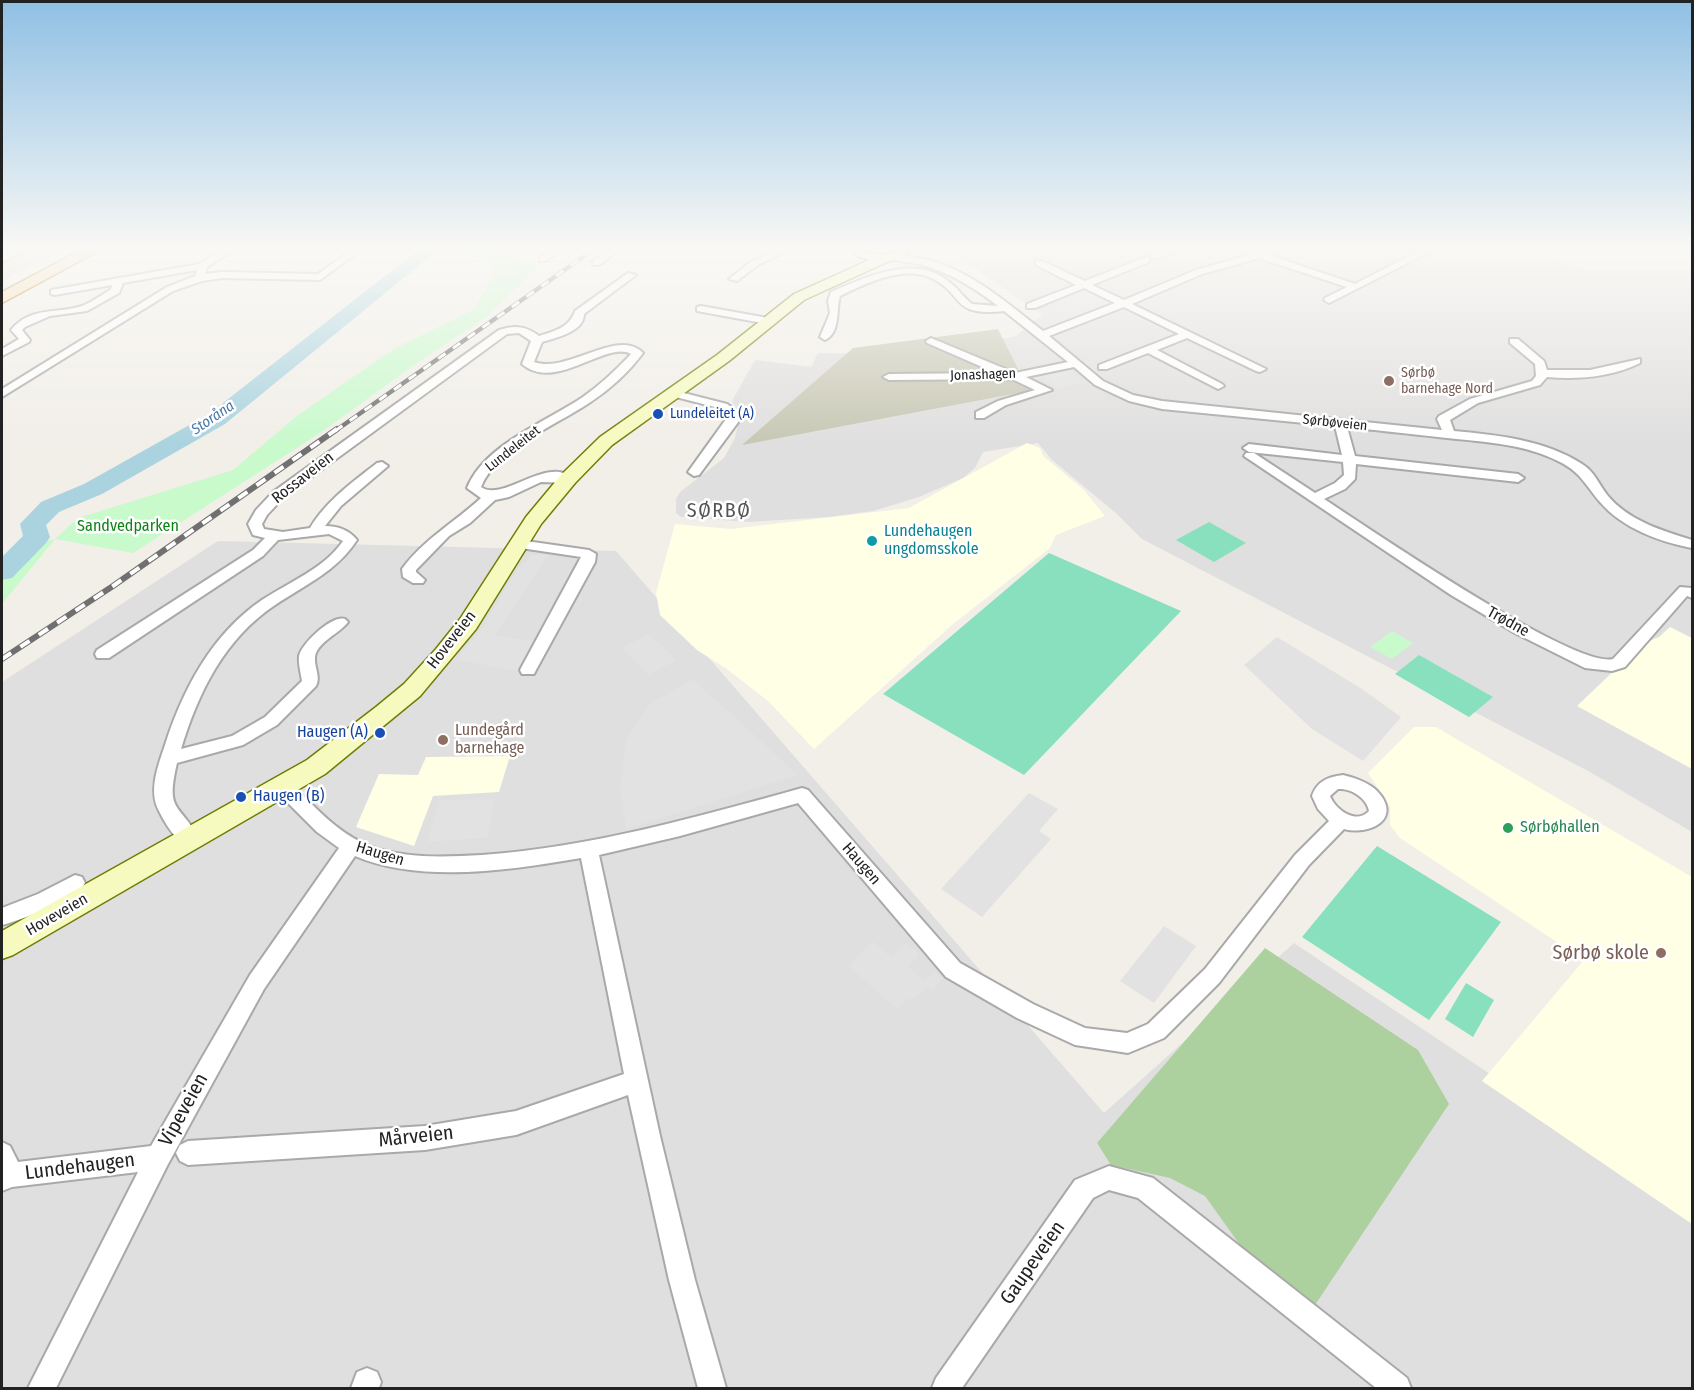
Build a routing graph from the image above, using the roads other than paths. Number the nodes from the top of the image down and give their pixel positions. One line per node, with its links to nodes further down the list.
1 (44, 315): 18 (street)
2 (129, 315): 28 (street)
3 (579, 315): 14 (street)
4 (734, 315): 10 (street)
5 (776, 315): 10 (main road, Hoveveien)
6 (835, 315): 13 (street)
7 (1015, 315): 11 (street, Sørbøveien)
8 (1093, 315): 11 (street)
9 (1149, 315): 12 (street)
10 (768, 321): 27 (main road, Hoveveien)
11 (1037, 332): 20 (street, Sørbøveien)
12 (1188, 334): 17 (street); 22 (street)
13 (825, 337)
14 (537, 340): 37 (street, Lundeleitet); 40 (street, Rossaveien)
15 (931, 341): 24 (street)
16 (1514, 341): 23 (street)
17 (1148, 349): 21 (street); 26 (street)
18 (2, 353)
19 (1636, 361): 23 (street)
20 (1077, 363): 24 (street, Jonashagen); 30 (street, Sørbøveien)
21 (1103, 367)
22 (1260, 369)
23 (1542, 373): 31 (street)
24 (1015, 376): 25 (street, Jonashagen); 29 (street)
25 (889, 377)
26 (1218, 386)
27 (672, 393): 34 (street); 36 (main road, Hoveveien)
28 (2, 394)
29 (980, 415)
30 (1340, 424): 31 (street, Sørbøveien); 32 (street)
31 (1450, 435): 41 (street, Sørbøveien)
32 (1349, 458): 35 (street, Trødne); 38 (street); 38 (street, Trødne)
33 (382, 466): 39 (street)
34 (694, 472)
35 (1518, 478)
36 (568, 479): 37 (street, Lundeleitet); 42 (main road, Hoveveien)
37 (490, 497): 43 (street)
38 (1315, 498): 44 (street, Trødne)
39 (315, 531): 40 (street); 48 (street)
40 (274, 536): 46 (street)
41 (1692, 543)
42 (519, 544): 47 (street); 49 (main road, Hoveveien)
43 (418, 580)
44 (1692, 593)
45 (340, 622): 48 (street)
46 (103, 654)
47 (528, 670)
48 (169, 759): 51 (street)
49 (282, 786): 51 (main road, Hoveveien); 52 (street, Haugen)
50 (1341, 820): 53 (street, Haugen)
51 (190, 839): 56 (main road, Hoveveien)
52 (351, 846): 53 (street, Haugen); 59 (street, Vipeveien)
53 (589, 851): 57 (street)
54 (75, 884): 55 (street)
55 (2, 917)
56 (2, 946)
57 (636, 1081): 58 (street, Mårveien); 62 (street)
58 (188, 1153)
59 (158, 1157): 60 (street, Lundehaugen); 61 (street, Vipeveien)
60 (5, 1170)
61 (42, 1389)
62 (712, 1389)
63 (946, 1389): 64 (street, Gaupeveien)
64 (1397, 1389)

